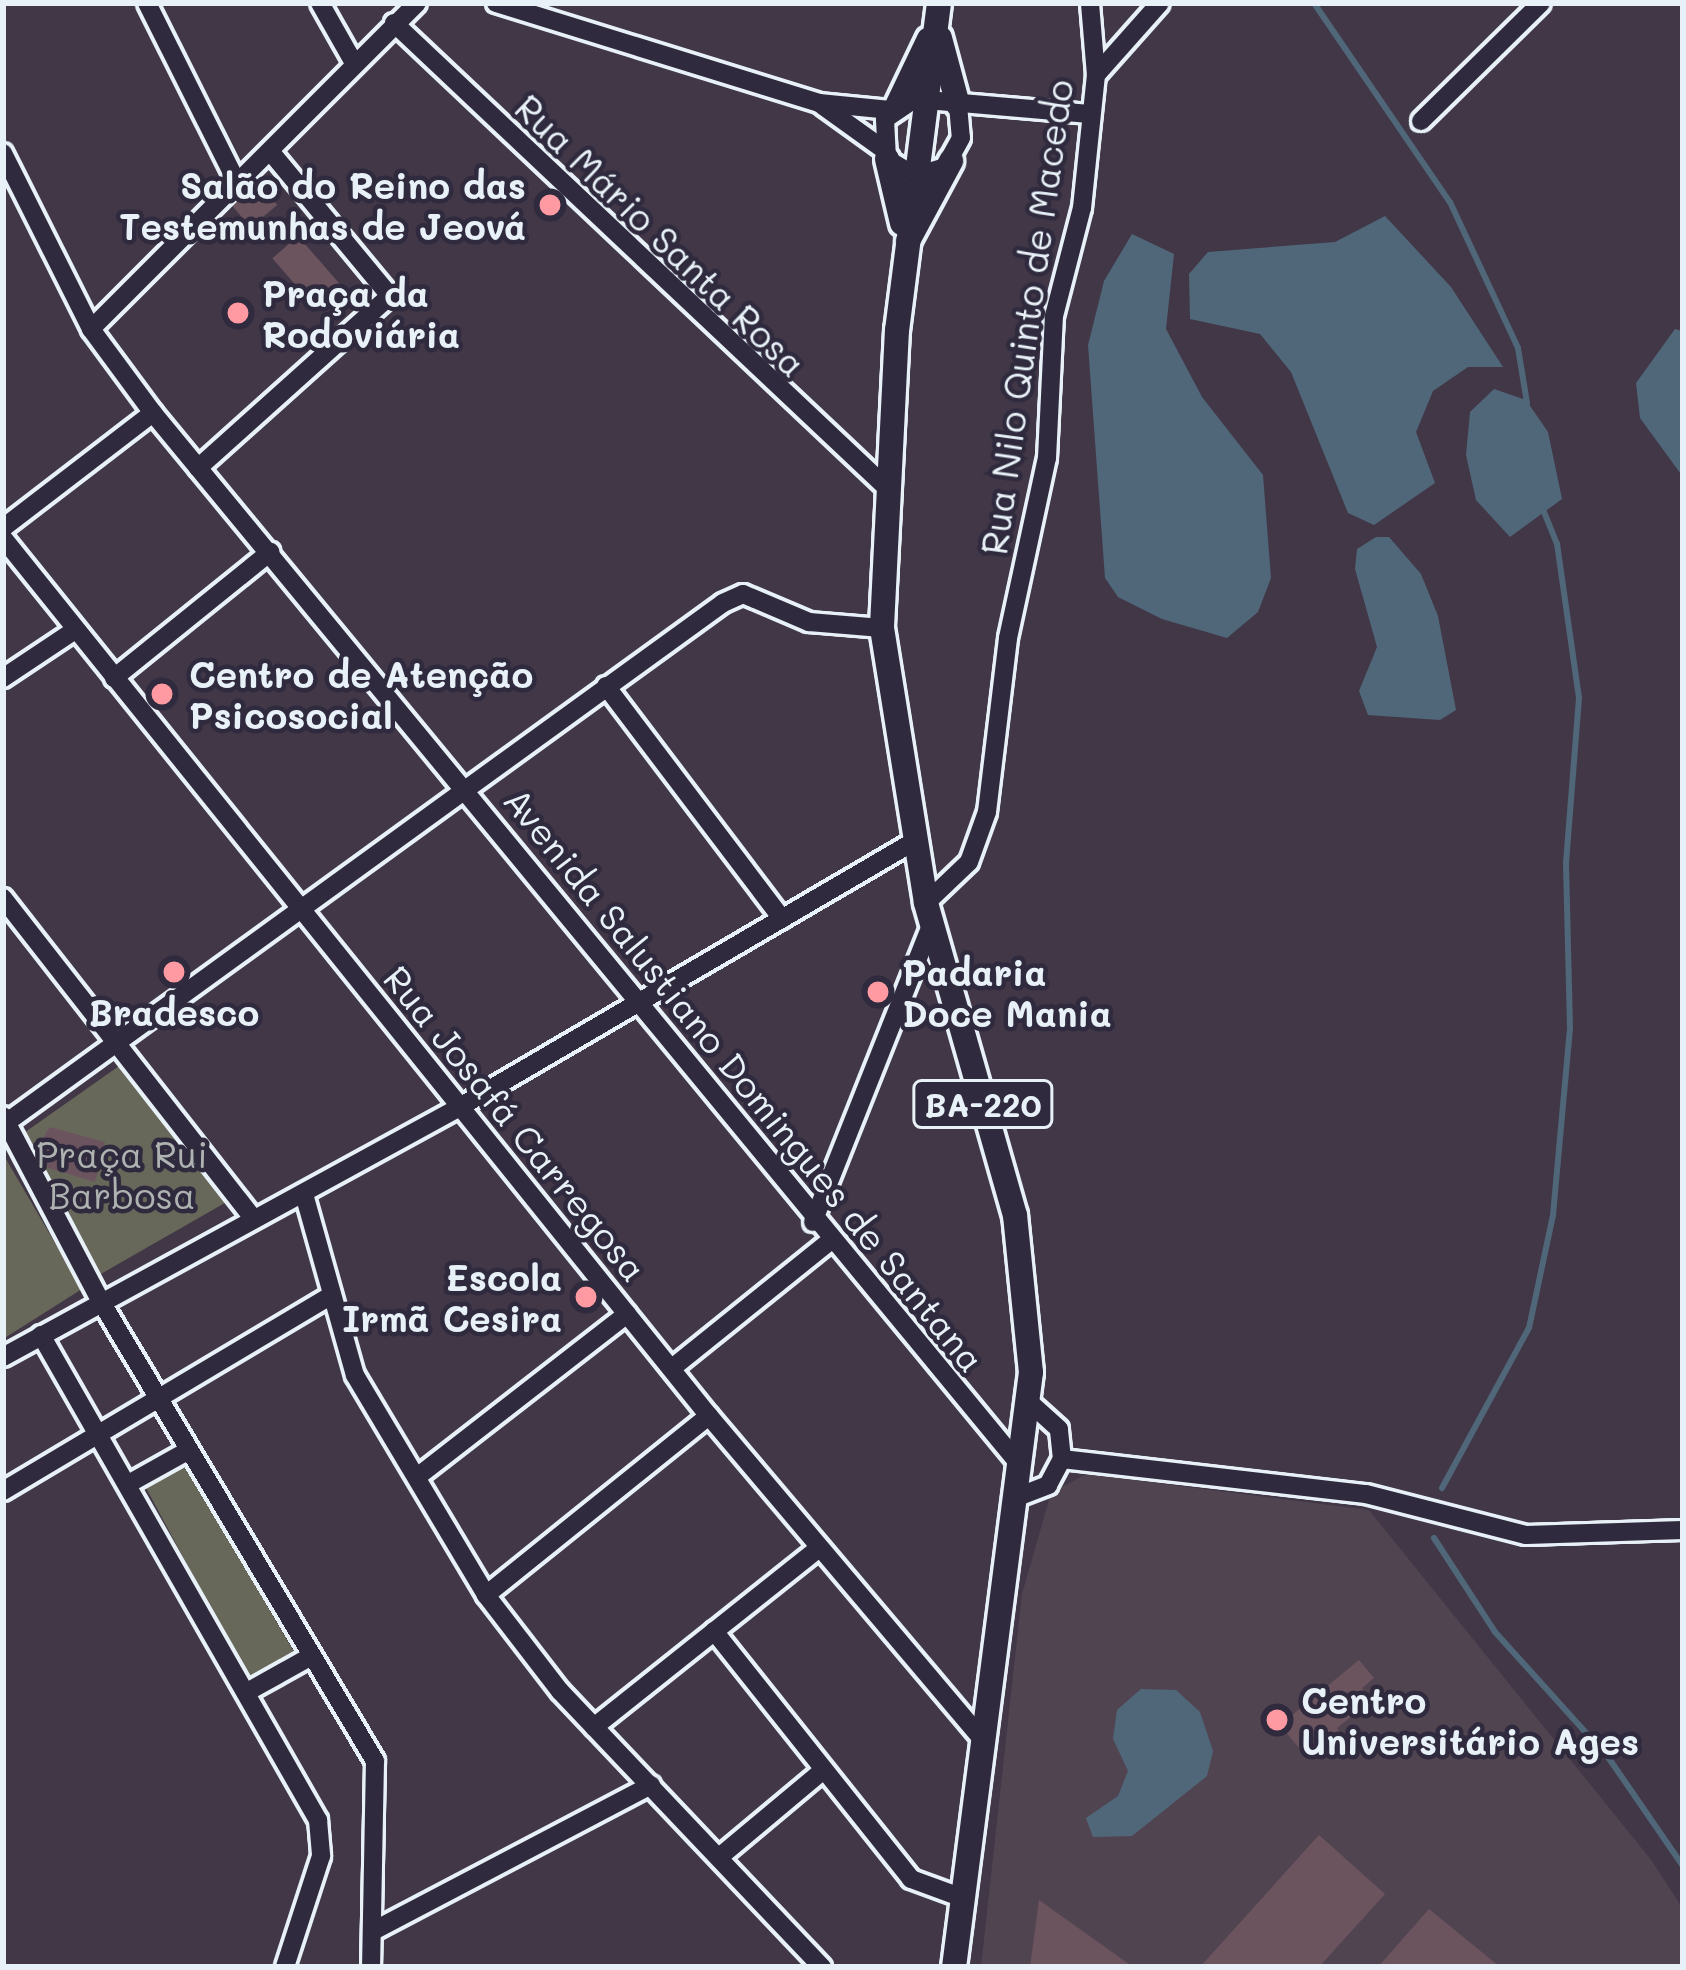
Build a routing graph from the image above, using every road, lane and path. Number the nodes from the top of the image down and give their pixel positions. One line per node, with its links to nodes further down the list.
1 (147, 3): 23 (street)
2 (320, 3): 10 (street)
3 (417, 3): 9 (street)
4 (496, 3): 13 (street)
5 (1090, 3): 11 (street, Rua Nilo Quinto de Macedo)
6 (1160, 3): 11 (street)
7 (1541, 3): 17 (street)
8 (938, 15): 12 (main road, BA-220); 14 (main road); 15 (main road)
9 (394, 23): 10 (street); 29 (street, Rua Mário Santa Rosa)
10 (354, 63): 18 (street)
11 (1096, 75): 16 (street, Rua Nilo Quinto de Macedo)
12 (925, 99): 14 (street); 15 (street); 22 (main road, BA-220)
13 (819, 103): 15 (street); 20 (street)
14 (958, 105): 16 (street); 21 (street)
15 (894, 108): 20 (street)
16 (1089, 114): 42 (street, Rua Nilo Quinto de Macedo)
17 (1421, 121)
18 (271, 152): 23 (street); 28 (street)
19 (3, 153): 24 (street, Avenida Salustiano Domingues de Santana)
20 (885, 154): 22 (street); 25 (main road)
21 (951, 161): 22 (street); 25 (main road)
22 (915, 176): 25 (main road, BA-220)
23 (237, 183): 26 (street)
24 (11, 195): 26 (street, Avenida Salustiano Domingues de Santana)
25 (907, 243): 29 (main road, BA-220)
26 (91, 328): 27 (street, Avenida Salustiano Domingues de Santana)
27 (153, 412): 28 (street, Avenida Salustiano Domingues de Santana); 30 (street)
28 (198, 468): 32 (street, Avenida Salustiano Domingues de Santana)
29 (887, 488): 33 (main road, BA-220)
30 (3, 528)
31 (3, 538): 34 (street, Rua Josafá Carregosa)
32 (270, 552): 35 (street); 38 (street, Avenida Salustiano Domingues de Santana)
33 (882, 628): 37 (street); 39 (main road, BA-220)
34 (75, 630): 35 (street, Rua Josafá Carregosa); 36 (street)
35 (114, 678): 41 (street, Rua Josafá Carregosa)
36 (3, 679)
37 (606, 686): 38 (street); 43 (street)
38 (466, 789): 41 (street); 44 (street, Avenida Salustiano Domingues de Santana)
39 (913, 842): 42 (main road, BA-220); 43 (street)
40 (3, 898): 45 (street)
41 (303, 909): 45 (street); 46 (street, Rua Josafá Carregosa)
42 (929, 913): 50 (street); 59 (main road, BA-220)
43 (782, 919): 44 (street)
44 (635, 1000): 46 (street); 50 (street, Avenida Salustiano Domingues de Santana)
45 (120, 1046): 47 (street); 49 (street)
46 (458, 1108): 48 (street); 54 (street, Rua Josafá Carregosa)
47 (4, 1121): 53 (street)
48 (304, 1194): 49 (street); 52 (street)
49 (254, 1219): 53 (street)
50 (813, 1222): 51 (street, Avenida Salustiano Domingues de Santana)
51 (830, 1241): 57 (street); 64 (street, Avenida Salustiano Domingues de Santana)
52 (332, 1295): 58 (street); 65 (street)
53 (100, 1300): 55 (street); 58 (street)
54 (627, 1315): 57 (street, Rua Josafá Carregosa); 65 (street)
55 (40, 1335): 56 (street); 61 (street)
56 (3, 1357)
57 (672, 1368): 60 (street, Rua Josafá Carregosa)
58 (159, 1398): 61 (street); 62 (street)
59 (1028, 1401): 63 (street); 64 (main road, BA-220)
60 (709, 1416): 70 (street, Rua Josafá Carregosa); 71 (street)
61 (100, 1431): 66 (street); 67 (street)
62 (189, 1450): 66 (street); 73 (street)
63 (1062, 1460): 68 (street); 69 (street)
64 (1019, 1464): 68 (main road, BA-220)
65 (417, 1477): 71 (street)
66 (130, 1483): 74 (street)
67 (3, 1491)
68 (1012, 1499): 76 (main road, BA-220)
69 (1683, 1530)
70 (818, 1549): 72 (street); 76 (street, Rua Josafá Carregosa)
71 (486, 1595): 75 (street)
72 (714, 1631): 75 (street); 77 (street)
73 (310, 1658): 74 (street); 81 (street)
74 (247, 1692): 82 (street)
75 (594, 1727): 78 (street)
76 (985, 1743): 80 (main road, BA-220)
77 (821, 1772): 79 (street); 80 (street)
78 (651, 1785): 79 (street); 81 (street)
79 (723, 1854): 84 (street)
80 (963, 1898): 85 (main road, BA-220)
81 (374, 1931): 83 (street)
82 (285, 1967)
83 (371, 1967)
84 (822, 1967)
85 (954, 1967)

